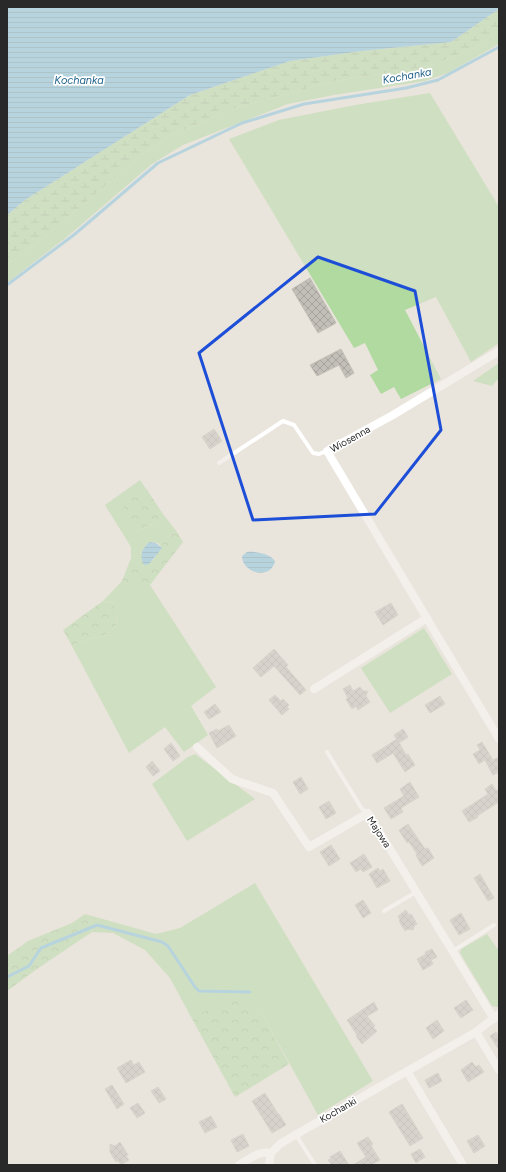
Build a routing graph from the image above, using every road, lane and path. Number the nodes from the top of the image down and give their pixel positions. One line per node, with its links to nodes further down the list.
1 (499, 351): 2 (street, Wiosenna)
2 (327, 451): 3 (lane); 4 (street, Wiosenna)
3 (219, 462)
4 (427, 618): 5 (street); 6 (street, Wiosenna)
5 (314, 689)
6 (499, 738)
7 (197, 747): 9 (street, Majowa)
8 (327, 752): 9 (lane)
9 (368, 813): 10 (street, Majowa)
10 (416, 892): 11 (lane); 13 (street, Majowa)
11 (384, 911)
12 (494, 925): 13 (lane)
13 (453, 951): 14 (street, Majowa)
14 (497, 1017): 15 (street, Kochanki)
15 (476, 1032): 16 (street); 17 (street, Kochanki)
16 (499, 1070)
17 (407, 1071): 18 (street, Kochanki); 23 (street)
18 (296, 1135): 19 (street, Kochanki); 22 (lane)
19 (272, 1153): 20 (street, Kochanki); 21 (street)
20 (239, 1165)
21 (270, 1165)
22 (314, 1165)
23 (463, 1165)

